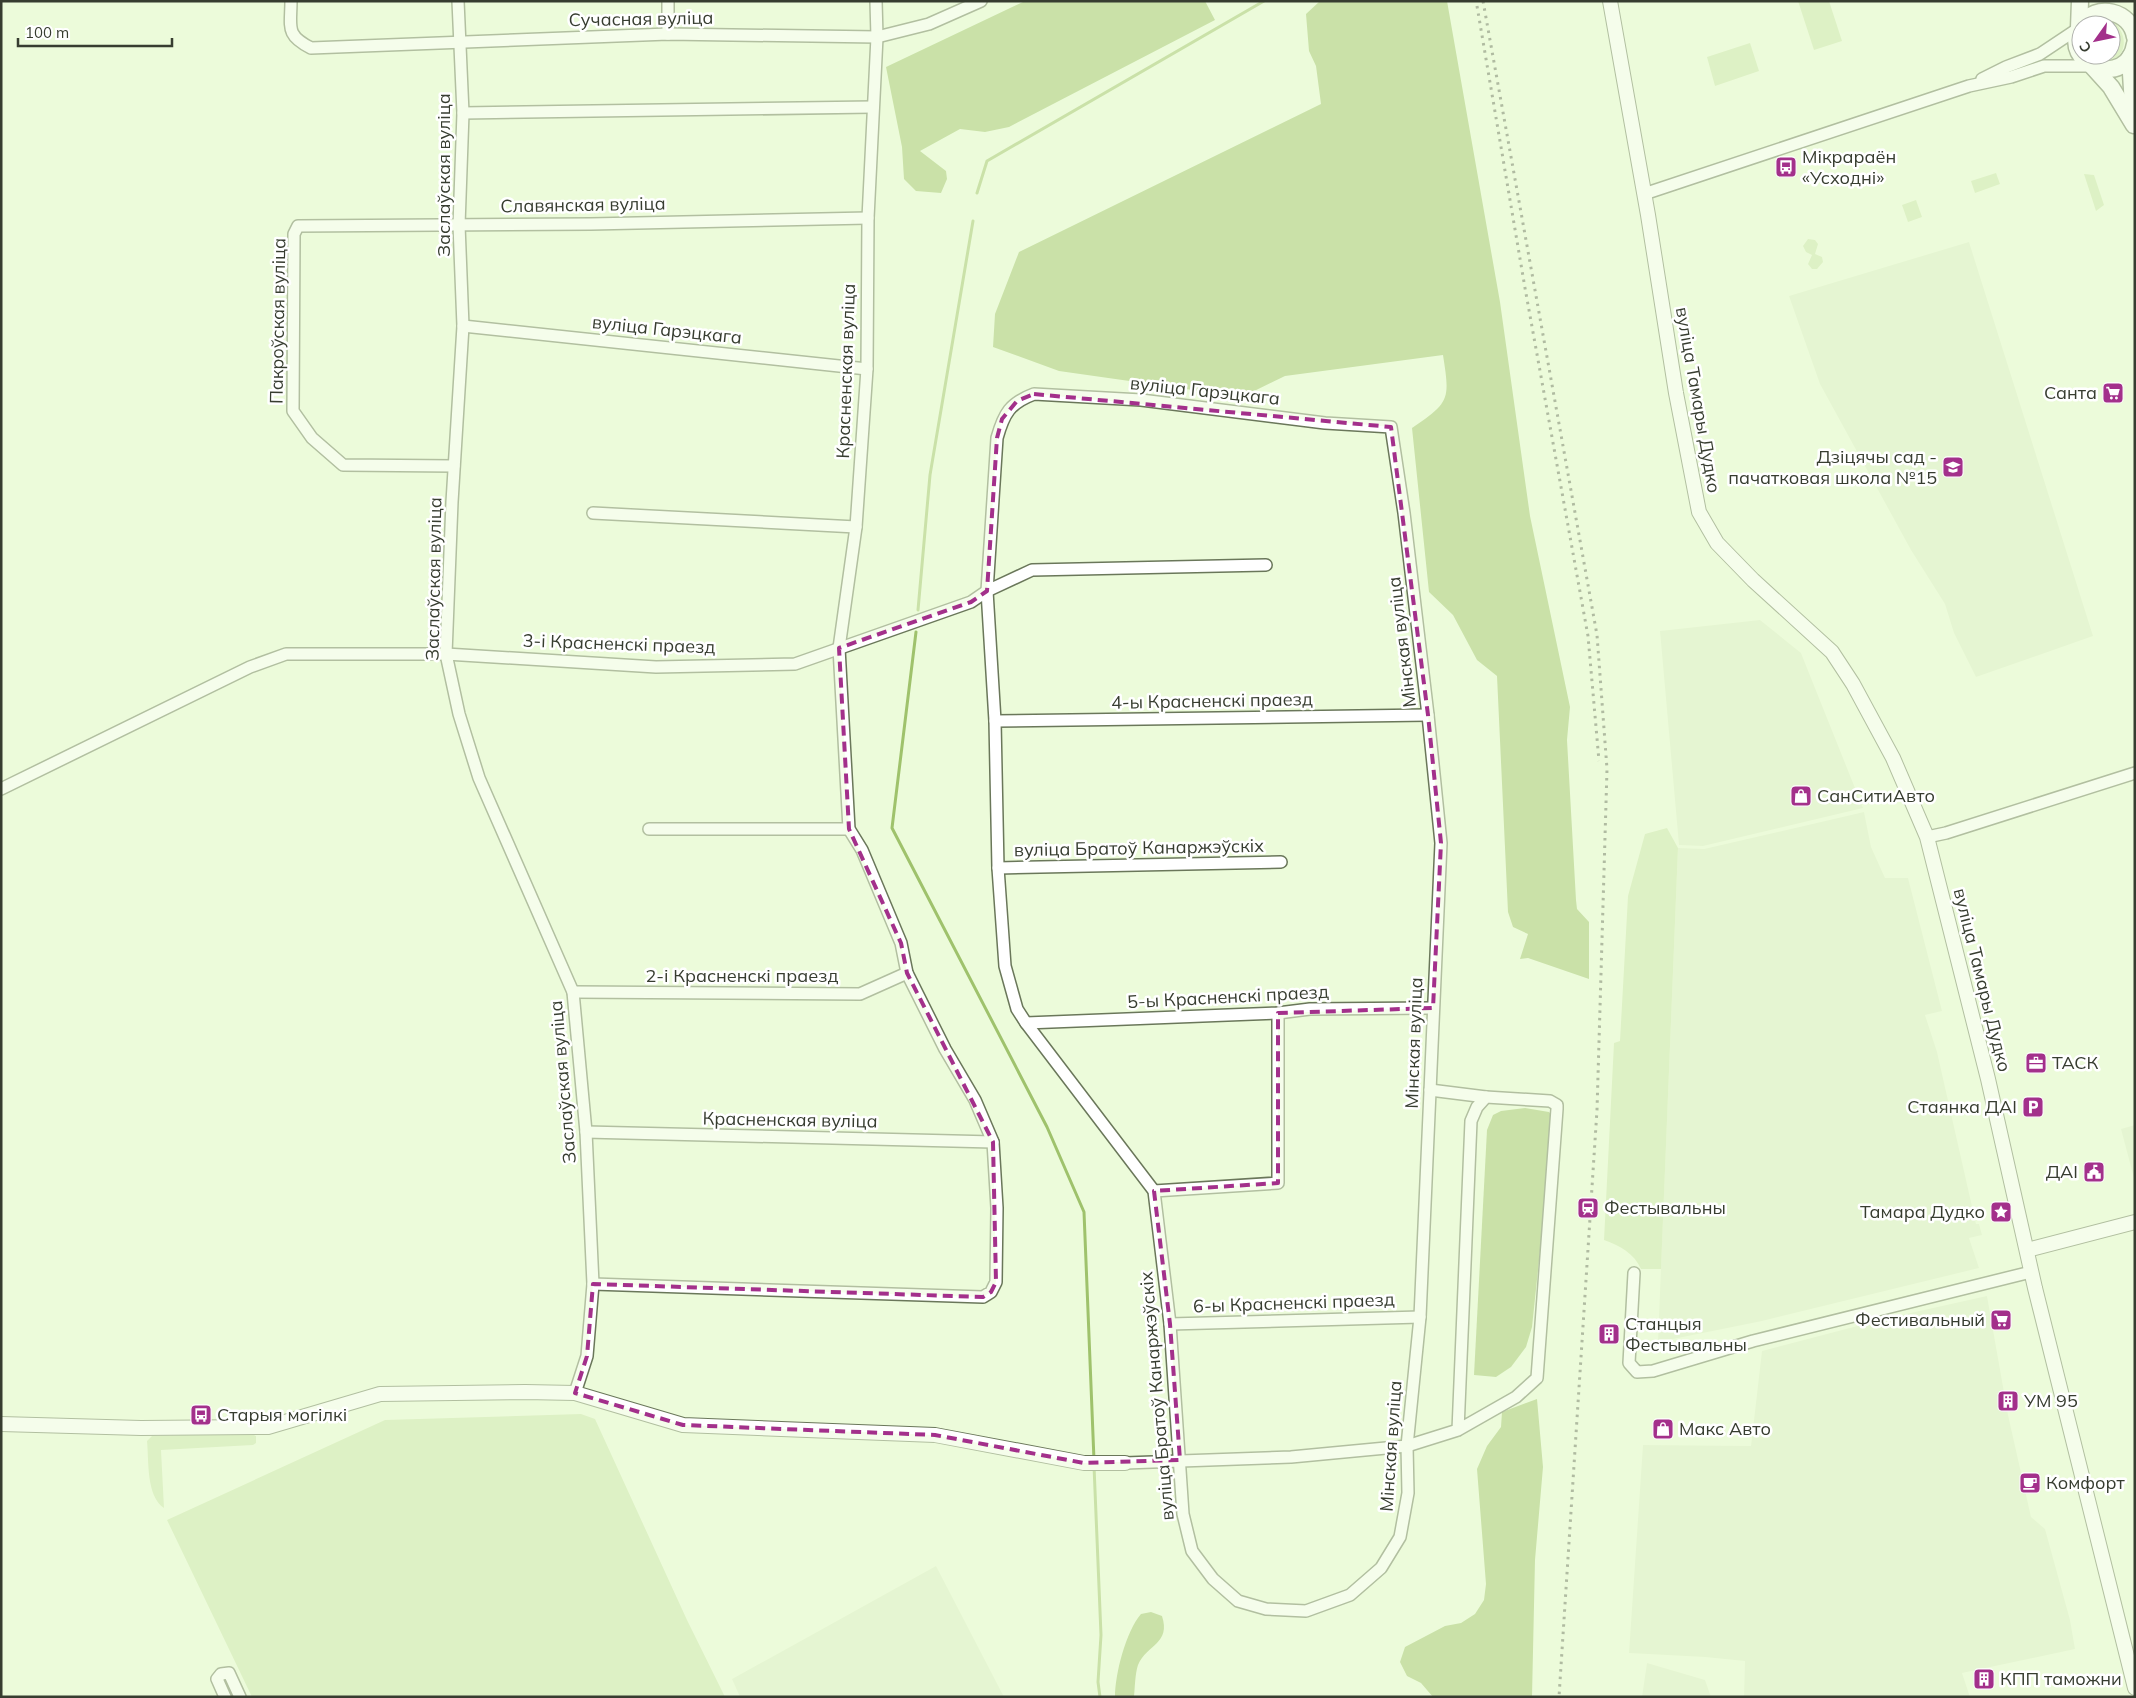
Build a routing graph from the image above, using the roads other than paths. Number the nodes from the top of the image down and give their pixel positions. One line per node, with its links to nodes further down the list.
1 (291, 1): 15 (street, Сучасная вуліца)
2 (458, 1): 15 (street, Заслаўская вуліца)
3 (668, 1): 13 (street)
4 (876, 1): 14 (street, Красненская вуліца)
5 (981, 1): 14 (street, Сучасная вуліца)
6 (1610, 1): 22 (street, вуліца Тамары Дудко)
7 (2080, 1): 9 (main road)
8 (2111, 7): 10 (main road); 11 (main road)
9 (2081, 15)
10 (2092, 15)
11 (2133, 29)
12 (2071, 33): 18 (street)
13 (668, 34): 14 (street, Сучасная вуліца); 15 (street, Сучасная вуліца)
14 (877, 37): 19 (street, Красненская вуліца)
15 (459, 41): 20 (street, Заслаўская вуліца)
16 (2133, 52): 17 (main road); 21 (main road)
17 (2092, 66): 18 (street); 21 (main road)
18 (1969, 86): 22 (street)
19 (873, 107): 20 (street); 23 (street, Красненская вуліца)
20 (463, 113): 24 (street, Заслаўская вуліца)
21 (2134, 126)
22 (1644, 194): 43 (street, вуліца Тамары Дудко)
23 (868, 218): 24 (street, Славянская вуліца); 27 (street, Красненская вуліца)
24 (459, 224): 25 (street, Славянская вуліца); 26 (street, Заслаўская вуліца)
25 (298, 226): 30 (street, Пакроўская вуліца)
26 (463, 326): 27 (street, вуліца Гарэцкага); 30 (street, Заслаўская вуліца)
27 (867, 369): 32 (street, Красненская вуліца)
28 (1017, 401): 29 (street, вуліца Гарэцкага); 34 (street, вуліца Братоў Канаржэўскіх)
29 (1391, 427): 37 (street, Мінская вуліца)
30 (454, 466): 36 (street, Заслаўская вуліца)
31 (593, 513): 32 (street)
32 (856, 526): 35 (street, Красненская вуліца)
33 (1266, 565): 34 (street)
34 (986, 591): 35 (street, 3-і Красненскі праезд); 38 (street, вуліца Братоў Канаржэўскіх)
35 (839, 648): 36 (street, 3-і Красненскі праезд); 42 (street, Красненская вуліца)
36 (446, 654): 40 (street, 3-і Красненскі праезд); 47 (street, Заслаўская вуліца)
37 (1428, 715): 38 (street, 4-ы Красненскі праезд); 48 (street, Мінская вуліца)
38 (995, 721): 45 (street, вуліца Братоў Канаржэўскіх)
39 (2135, 773): 43 (street)
40 (1, 789)
41 (649, 828): 42 (street)
42 (849, 829): 46 (street, Красненская вуліца)
43 (1927, 836): 57 (street, вуліца Тамары Дудко)
44 (1281, 862): 45 (street, вуліца Братоў Канаржэўскіх)
45 (998, 868): 50 (street, вуліца Братоў Канаржэўскіх)
46 (907, 973): 47 (street, 2-і Красненскі праезд); 54 (street, Красненская вуліца)
47 (573, 992): 53 (street, Заслаўская вуліца)
48 (1433, 1008): 49 (street, 5-ы Красненскі праезд); 51 (street, Мінская вуліца)
49 (1278, 1013): 50 (street, 5-ы Красненскі праезд); 55 (street)
50 (1026, 1023): 55 (street, вуліца Братоў Канаржэўскіх)
51 (1430, 1090): 52 (street); 61 (street, Мінская вуліца)
52 (1486, 1097): 65 (street); 65 (street)
53 (586, 1132): 54 (street, Красненская вуліца); 60 (street, Заслаўская вуліца)
54 (993, 1142): 60 (street, Красненская вуліца)
55 (1154, 1190): 62 (street, вуліца Братоў Канаржэўскіх)
56 (2135, 1222): 57 (street)
57 (2027, 1250): 58 (street, вуліца Тамары Дудко)
58 (2031, 1272): 59 (street); 70 (street, вуліца Тамары Дудко)
59 (1634, 1273)
60 (592, 1284): 63 (street, Заслаўская вуліца)
61 (1420, 1317): 62 (street, 6-ы Красненскі праезд); 66 (street, Мінская вуліца)
62 (1170, 1324): 67 (street, вуліца Братоў Канаржэўскіх)
63 (575, 1393): 64 (street); 68 (street)
64 (1, 1424)
65 (1458, 1430): 66 (street)
66 (1407, 1446): 67 (street); 69 (street, Мінская вуліца)
67 (1180, 1460): 68 (street); 69 (street, вуліца Братоў Канаржэўскіх)
68 (1125, 1463)
69 (1306, 1611)
70 (2135, 1688)
71 (225, 1697): 72 (street)
72 (240, 1697)

